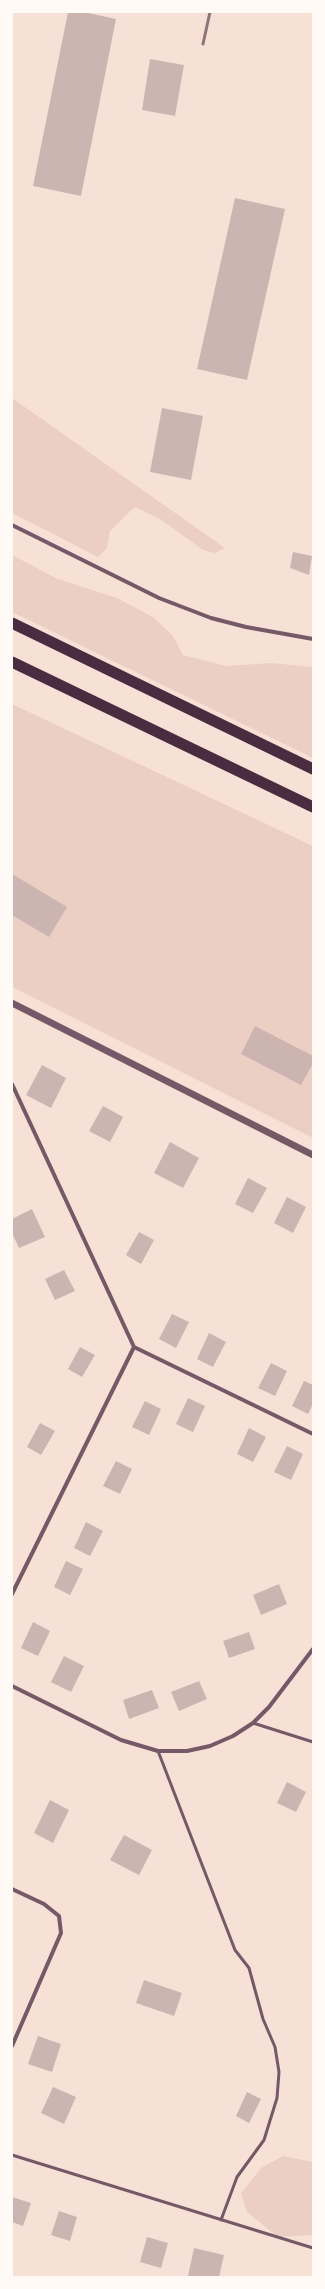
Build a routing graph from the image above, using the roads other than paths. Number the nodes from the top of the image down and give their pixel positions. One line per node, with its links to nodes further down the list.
1 (12, 525): 3 (street)
2 (12, 623): 5 (highway)
3 (313, 639)
4 (12, 662): 6 (highway)
5 (313, 769)
6 (313, 807)
7 (12, 1003): 9 (street)
8 (12, 1084): 10 (street)
9 (313, 1155)
10 (134, 1347): 11 (street); 12 (street)
11 (313, 1434)
12 (12, 1594)
13 (313, 1649): 15 (street)
14 (12, 1686): 17 (street)
15 (253, 1723): 16 (lane); 17 (street)
16 (313, 1742)
17 (158, 1751): 21 (lane)
18 (12, 1889): 19 (street)
19 (12, 2046)
20 (12, 2155): 21 (lane)
21 (221, 2220): 22 (lane)
22 (313, 2248)

